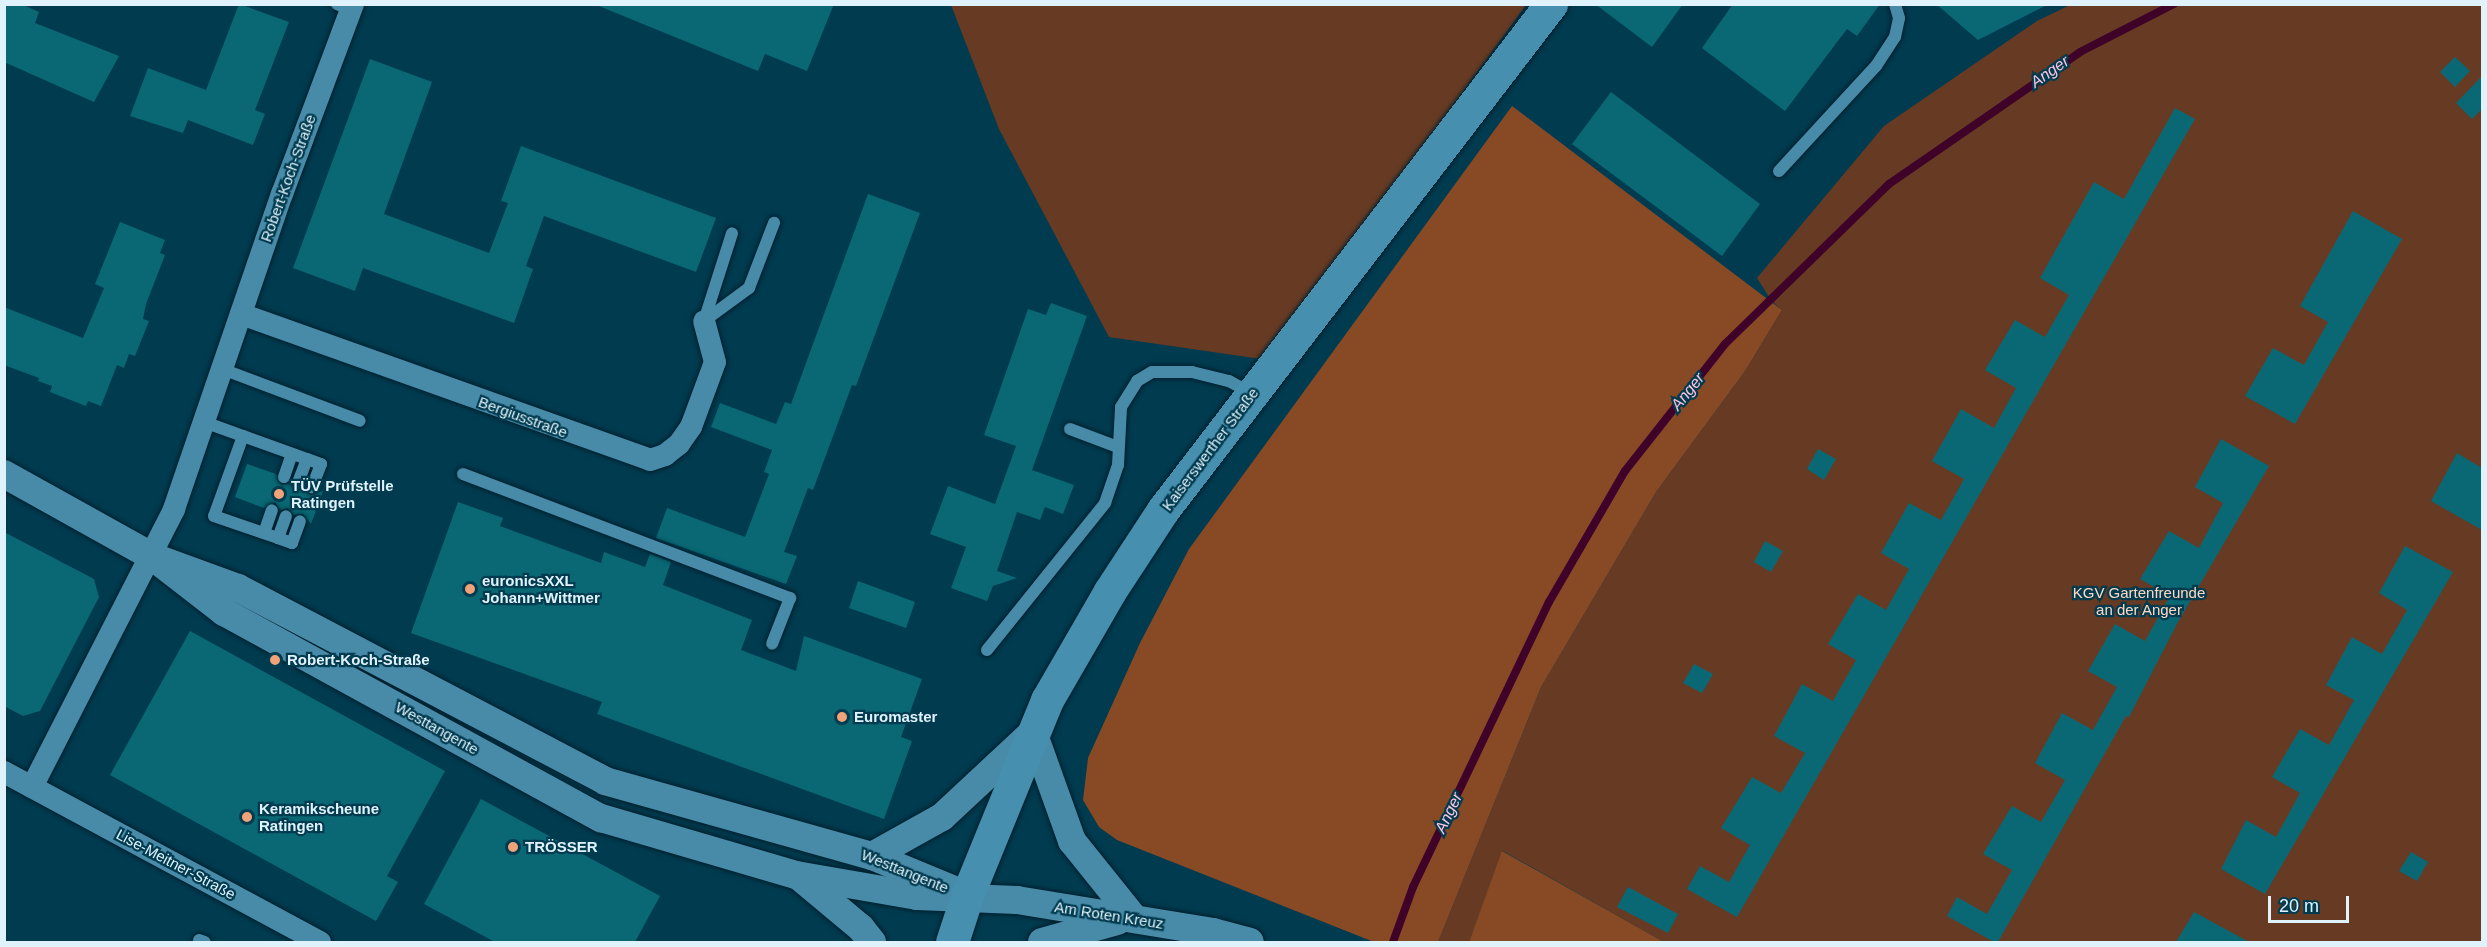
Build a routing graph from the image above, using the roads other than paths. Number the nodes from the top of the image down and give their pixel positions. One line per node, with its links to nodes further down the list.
1 (1551, 4): 10 (main road, Kaiserswerther Straße)
2 (1895, 4): 4 (lane)
3 (347, 6): 7 (street, Robert-Koch-Straße)
4 (1779, 171)
5 (774, 223): 8 (lane)
6 (732, 233): 8 (lane)
7 (242, 314): 8 (street, Bergiusstraße); 9 (street, Robert-Koch-Straße)
8 (704, 321)
9 (222, 369): 11 (lane); 12 (street, Robert-Koch-Straße)
10 (1251, 393): 15 (lane); 31 (main road, Kaiserswerther Straße)
11 (360, 421)
12 (204, 422): 14 (lane); 28 (street, Robert-Koch-Straße)
13 (1070, 429): 15 (lane)
14 (243, 436): 16 (lane); 26 (lane)
15 (1118, 447): 30 (lane)
16 (292, 454): 17 (lane); 20 (lane)
17 (307, 459): 21 (lane); 22 (lane)
18 (4, 474): 28 (street, Westtangente)
19 (463, 474): 29 (lane)
20 (284, 477)
21 (298, 482)
22 (312, 487)
23 (272, 510): 26 (lane)
24 (286, 516): 27 (lane)
25 (300, 521): 27 (lane)
26 (264, 533): 27 (lane)
27 (278, 538)
28 (153, 557): 33 (street); 34 (street, Westtangente); 35 (street, Westtangente)
29 (772, 644)
30 (987, 650)
31 (1033, 732): 34 (street); 36 (main road, Kaiserswerther Straße); 37 (street)
32 (4, 772): 33 (street, Lise-Meitner-Straße)
33 (32, 786): 38 (street, Lise-Meitner-Straße)
34 (872, 856): 36 (street, Westtangente)
35 (796, 875): 36 (street, Westtangente); 39 (street)
36 (967, 896): 37 (street, Am Roten Kreuz); 40 (main road, Kaiserswerther Straße)
37 (1134, 918): 41 (street); 42 (street, Am Roten Kreuz)
38 (320, 942)
39 (872, 942)
40 (952, 942)
41 (1042, 942)
42 (1250, 942)

